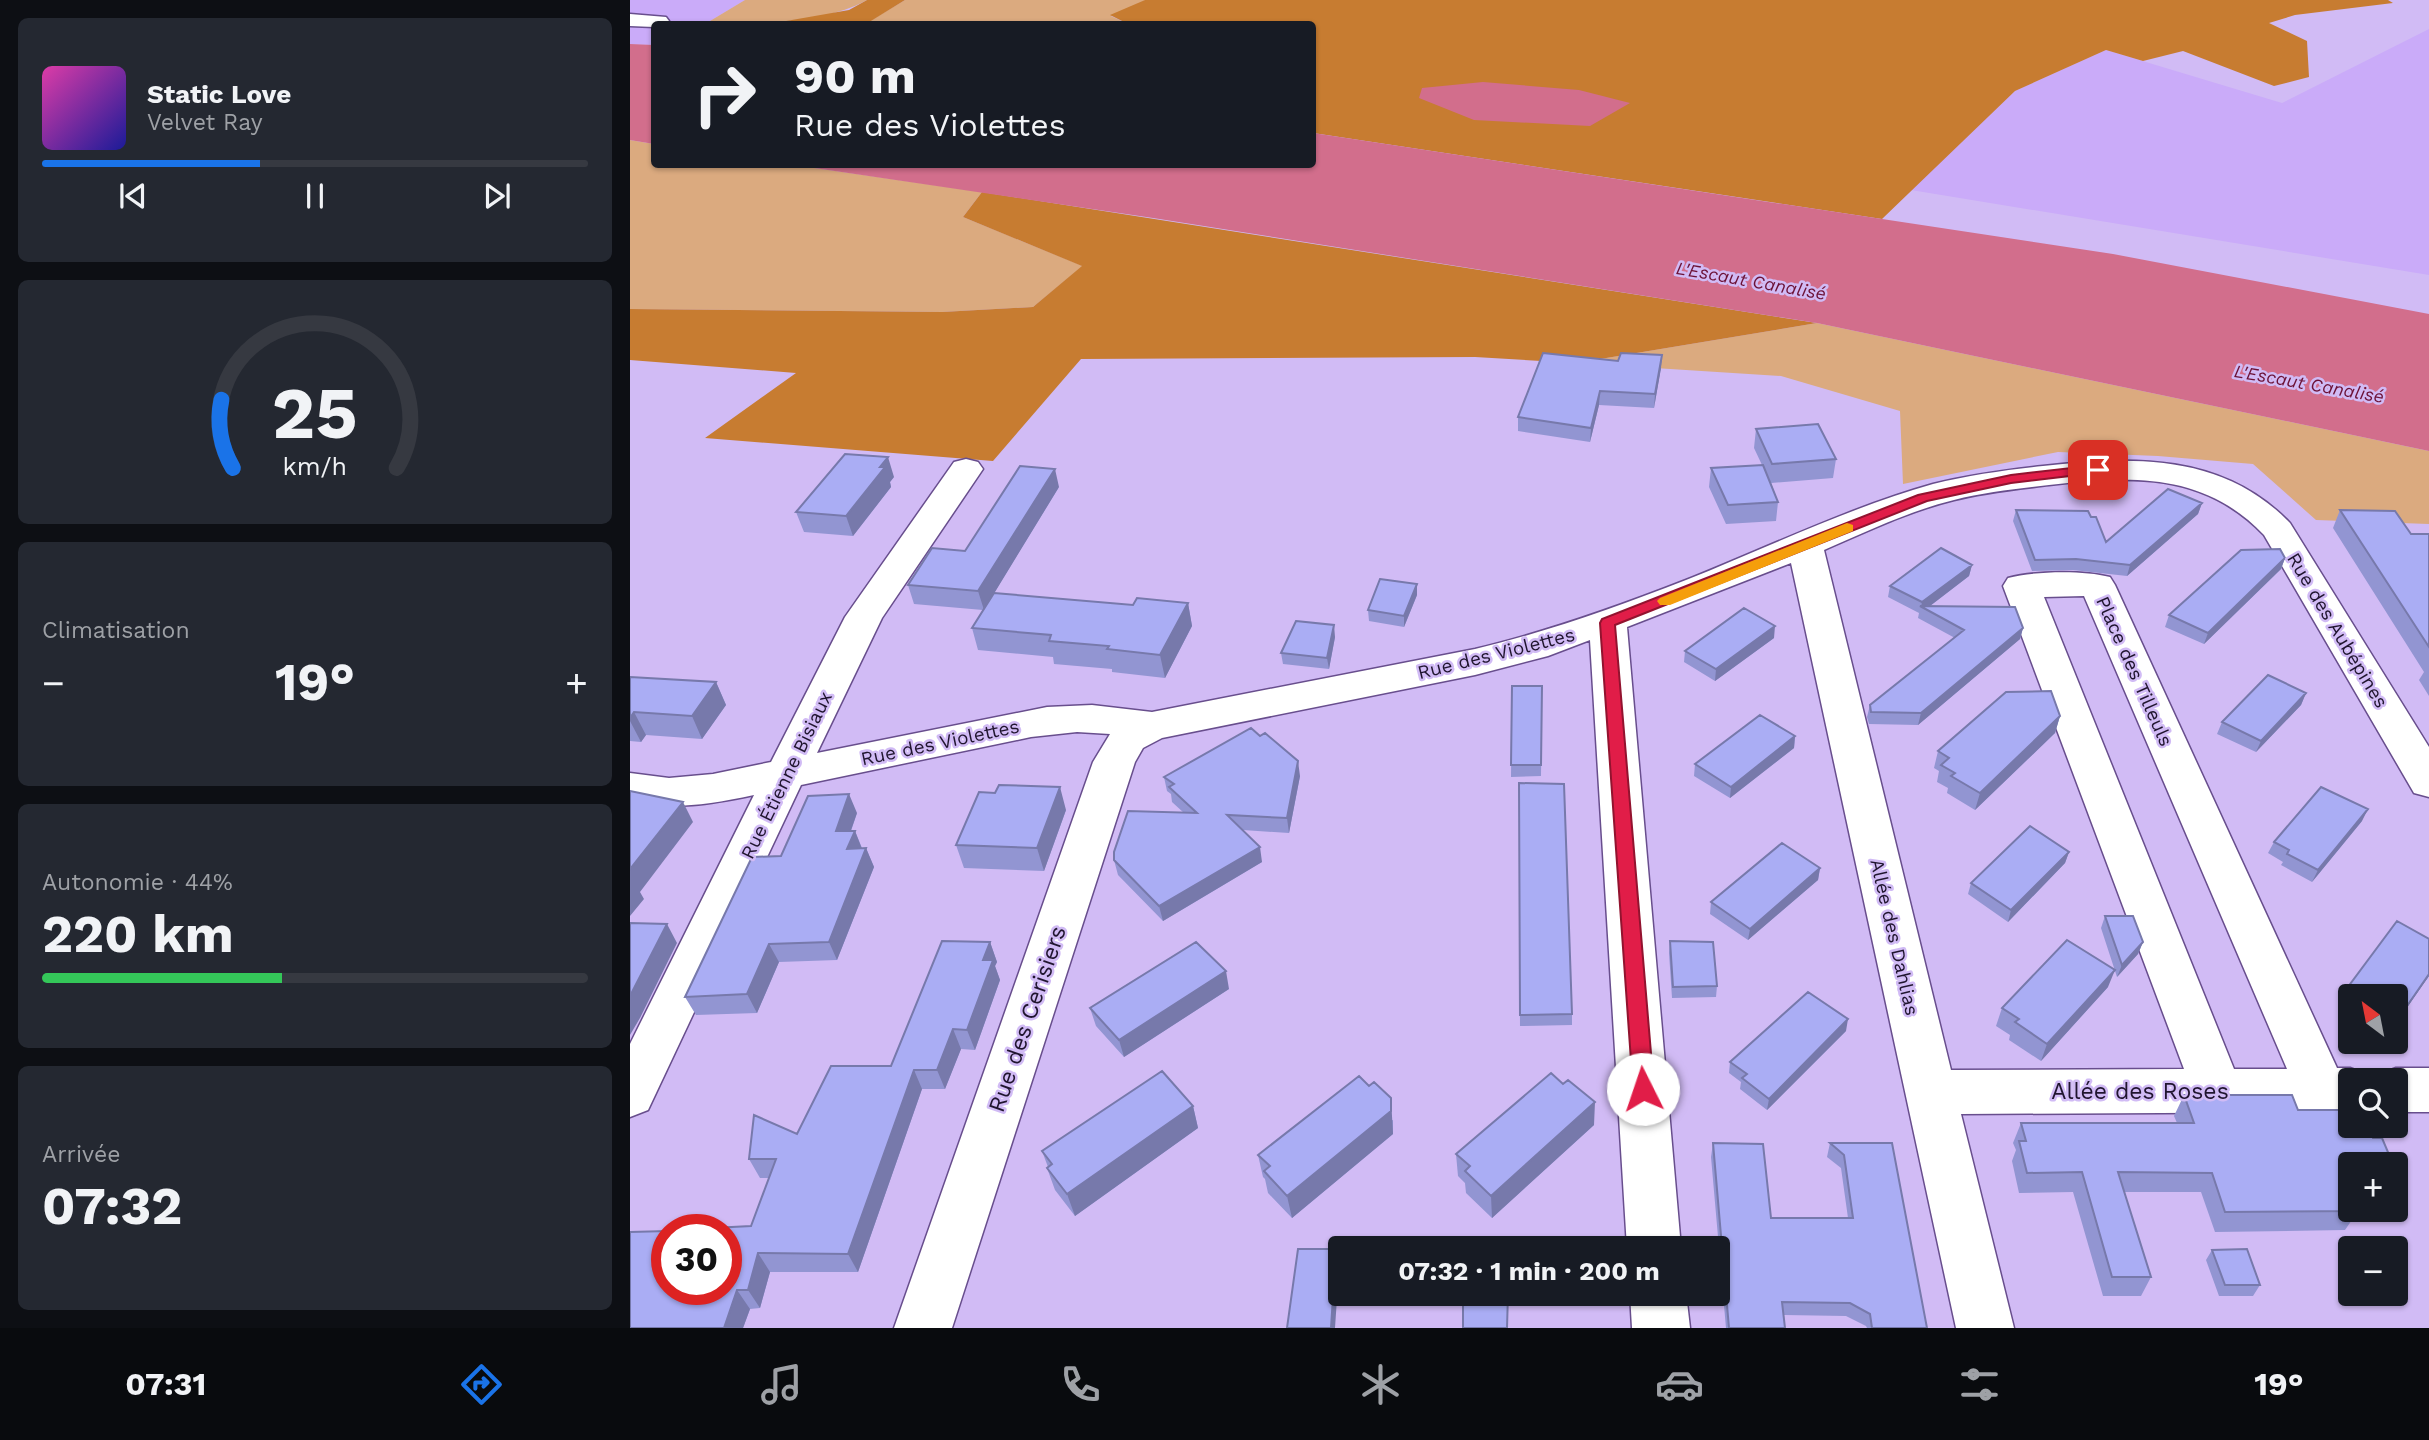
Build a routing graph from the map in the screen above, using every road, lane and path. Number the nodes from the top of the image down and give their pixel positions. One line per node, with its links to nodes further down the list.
1 (630, 20): 2 (street)
2 (659, 21)
3 (966, 469): 8 (street, Rue Étienne Bisiaux)
4 (2230, 493): 5 (street, Rue des Violettes); 9 (street, Rue des Aubépines)
5 (1805, 545): 6 (street, Rue des Violettes); 15 (street, Allée des Dahlias)
6 (1608, 623): 7 (street, Rue des Violettes); 17 (street)
7 (1152, 726): 8 (street, Rue des Violettes); 19 (street, Rue des Cerisiers)
8 (785, 775): 10 (street, Rue des Violettes); 16 (street, Rue Étienne Bisiaux)
9 (2429, 782)
10 (630, 788)
11 (2336, 1090): 14 (street, Allée des Roses); 14 (street, Place des Tilleuls)
12 (2408, 1090): 13 (street)
13 (2429, 1090)
14 (2218, 1091): 15 (street, Allée des Roses)
15 (1930, 1093): 21 (street, Allée des Dahlias)
16 (630, 1096)
17 (1653, 1236)
18 (1659, 1306): 20 (street)
19 (923, 1328)
20 (1661, 1328)
21 (1984, 1328)

